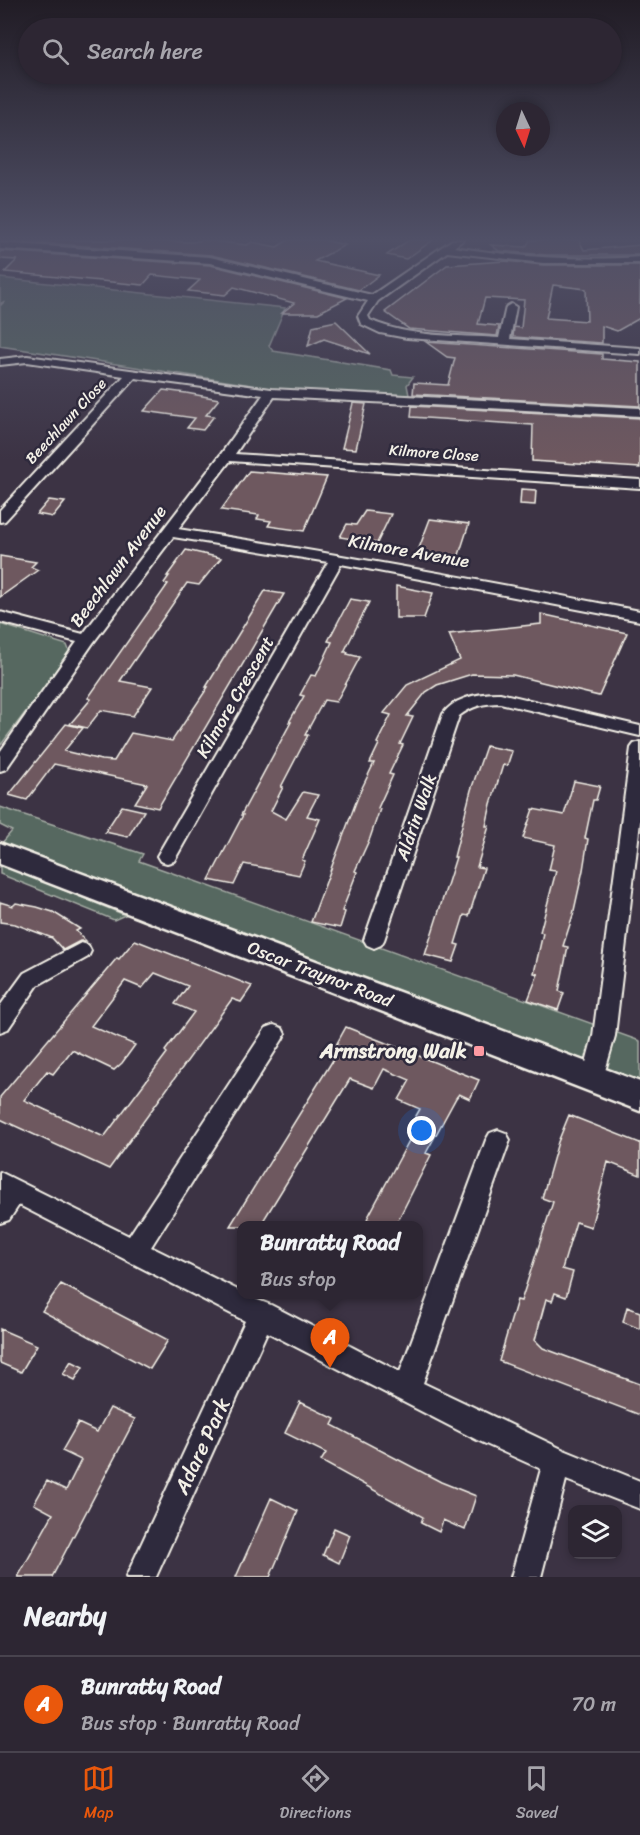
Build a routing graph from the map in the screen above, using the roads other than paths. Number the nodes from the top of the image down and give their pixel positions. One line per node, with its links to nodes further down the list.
1 (365, 314): 4 (street)
2 (510, 314): 4 (street)
3 (640, 339): 5 (street)
4 (504, 343): 5 (street)
5 (635, 350)
6 (0, 362): 7 (street)
7 (133, 373): 8 (street); 12 (street, Beechlawn Close)
8 (271, 393): 9 (street); 10 (street, Beechlawn Avenue)
9 (640, 412)
10 (226, 457): 11 (street, Kilmore Close); 13 (street, Beechlawn Avenue)
11 (640, 484)
12 (0, 518)
13 (169, 532): 14 (street, Kilmore Avenue); 17 (street, Beechlawn Avenue)
14 (337, 558): 15 (street, Kilmore Avenue); 22 (street, Kilmore Crescent)
15 (640, 616)
16 (0, 617): 17 (street)
17 (87, 640): 20 (street, Beechlawn Avenue)
18 (640, 731): 23 (street, Aldrin Walk)
19 (640, 748): 27 (street)
20 (0, 765)
21 (0, 853): 27 (main road, Oscar Traynor Road)
22 (167, 855)
23 (374, 940)
24 (81, 951): 25 (street)
25 (0, 1023)
26 (274, 1034): 32 (street)
27 (593, 1078): 28 (main road, Oscar Traynor Road)
28 (640, 1097)
29 (498, 1140): 34 (street)
30 (7, 1186): 31 (street); 32 (street)
31 (0, 1212)
32 (134, 1251): 33 (street)
33 (262, 1314): 34 (street); 37 (street, Adare Park)
34 (407, 1389): 35 (street)
35 (557, 1462): 36 (street); 38 (street)
36 (640, 1496)
37 (141, 1577)
38 (526, 1577)

